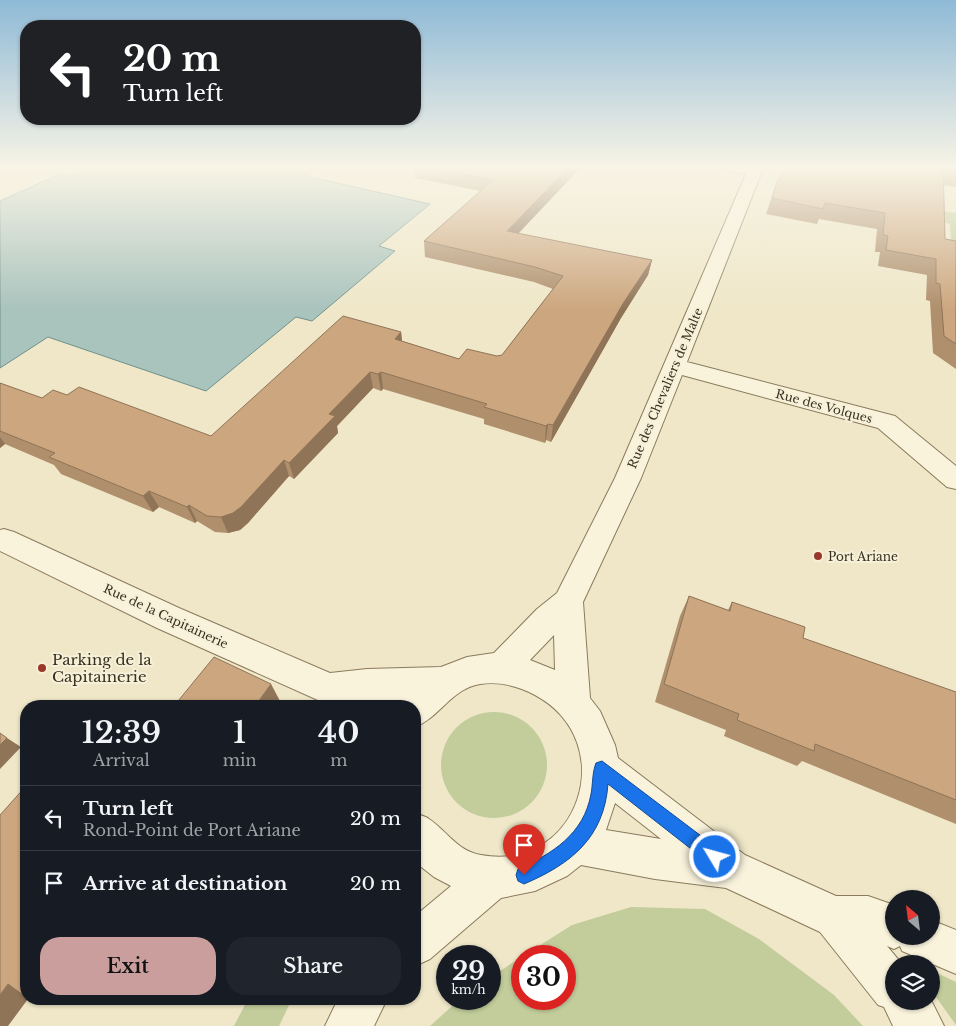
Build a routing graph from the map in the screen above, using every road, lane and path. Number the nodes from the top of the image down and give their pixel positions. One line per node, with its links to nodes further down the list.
1 (737, 214): 2 (street, Rue des Chevaliers de Malte)
2 (674, 366): 3 (street, Rue des Volques); 5 (street, Rue des Chevaliers de Malte)
3 (956, 480)
4 (4, 540): 8 (street, Rue de la Capitainerie)
5 (568, 602): 6 (street); 10 (street)
6 (501, 668): 7 (street); 10 (street)
7 (444, 682): 8 (street, Rue de la Capitainerie); 9 (street)
8 (335, 698)
9 (421, 702)
10 (573, 702): 11 (street)
11 (602, 769): 13 (street); 14 (street)
12 (421, 840): 15 (street)
13 (575, 844): 14 (street); 15 (street)
14 (731, 869): 16 (street)
15 (494, 878): 18 (street)
16 (835, 917): 17 (street); 21 (street)
17 (885, 924)
18 (421, 939)
19 (939, 945): 20 (street)
20 (956, 952)
21 (885, 978)
22 (360, 1005): 24 (street)
23 (910, 1010): 25 (street)
24 (348, 1026)
25 (921, 1026)

